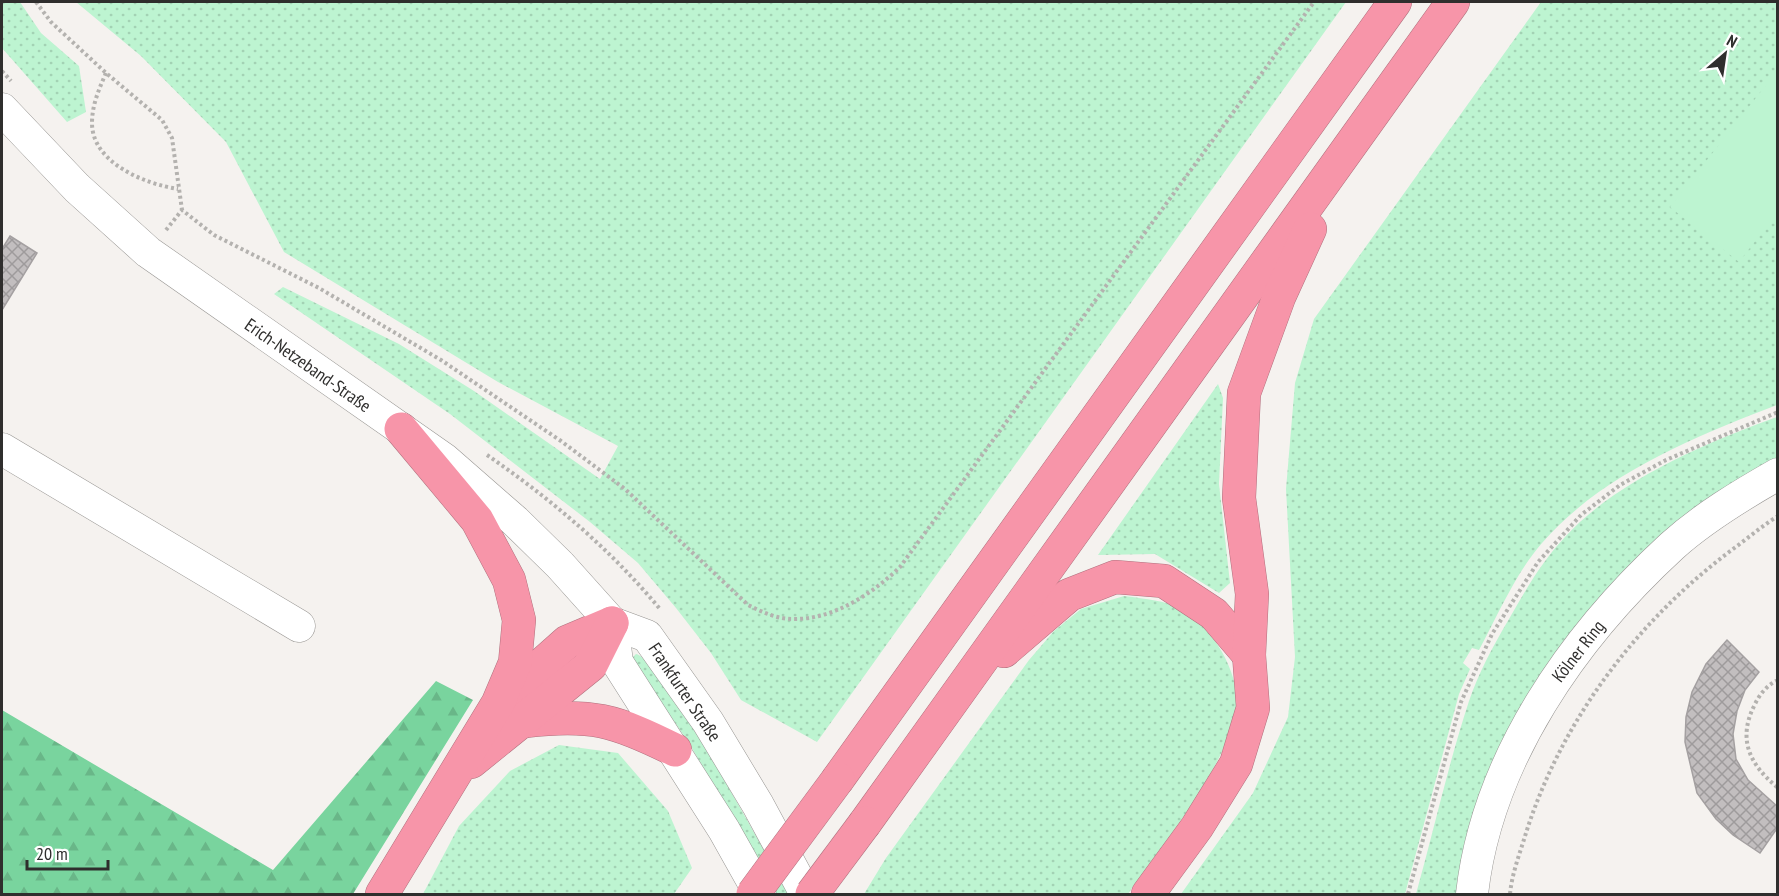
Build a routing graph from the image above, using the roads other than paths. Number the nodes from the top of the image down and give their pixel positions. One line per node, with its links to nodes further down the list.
1 (1395, 2): 17 (highway, bridge)
2 (1454, 2): 4 (highway)
3 (2, 109): 5 (street, Erich-Netzeband-Straße)
4 (1340, 162): 10 (highway); 11 (highway)
5 (401, 429): 8 (street, Erich-Netzeband-Straße); 12 (highway)
6 (2, 449): 9 (street)
7 (1778, 474): 22 (street, Kölner Ring)
8 (612, 623): 12 (highway); 13 (highway); 14 (street); 19 (street, Frankfurter Straße)
9 (299, 626)
10 (1249, 655): 11 (highway); 21 (highway)
11 (964, 686): 20 (highway, bridge)
12 (498, 703): 15 (highway)
13 (525, 721): 14 (highway); 15 (highway)
14 (675, 750): 18 (street)
15 (457, 772): 16 (highway)
16 (382, 894)
17 (753, 894)
18 (760, 894)
19 (806, 894)
20 (812, 894)
21 (1148, 894)
22 (1472, 894)

